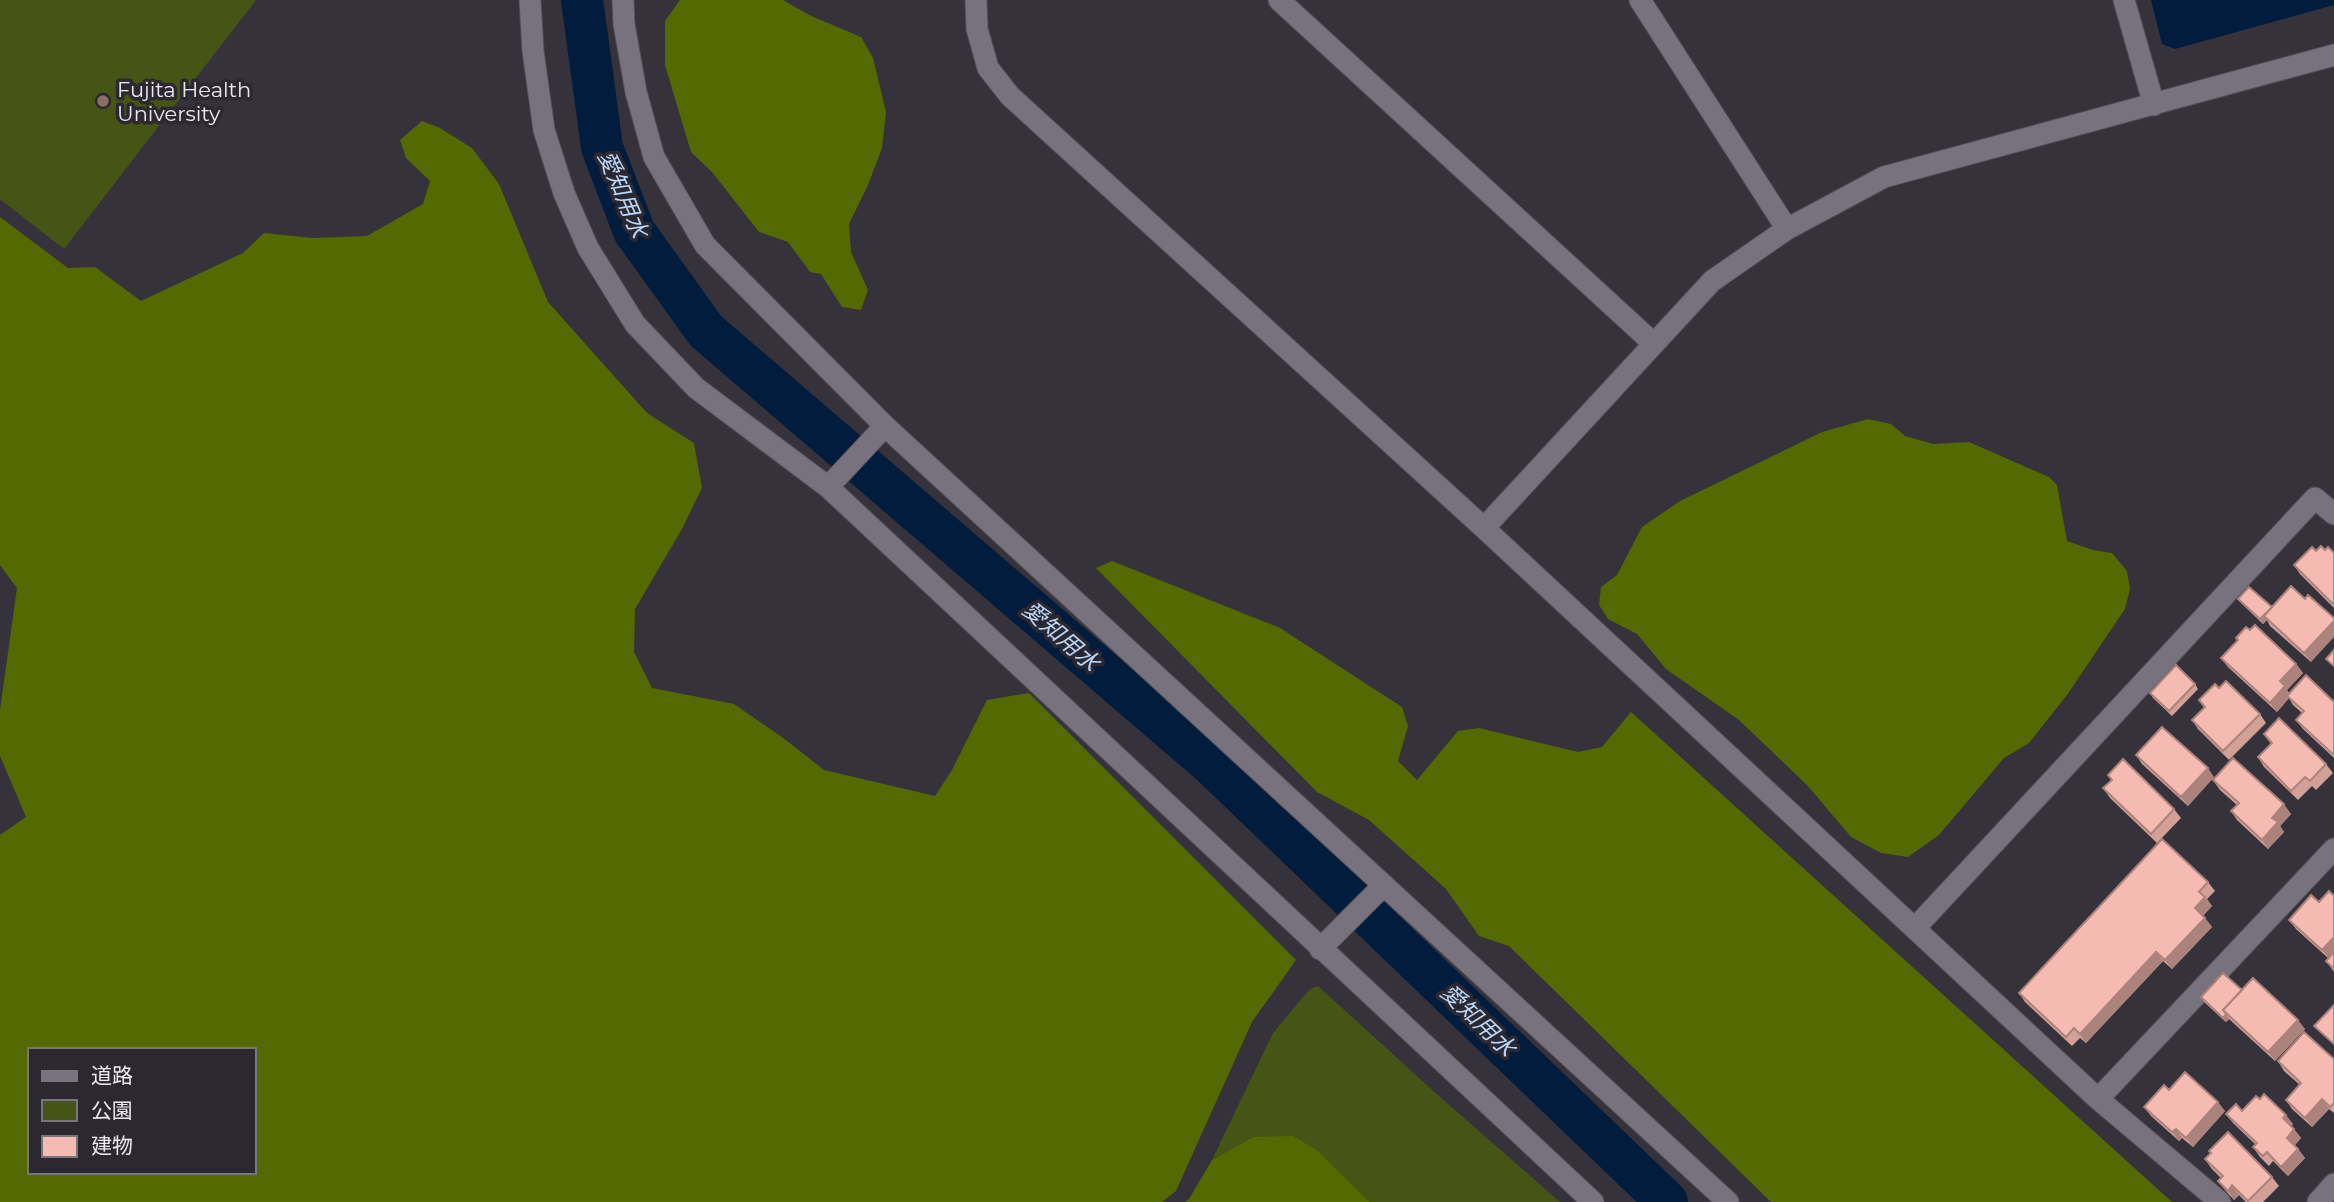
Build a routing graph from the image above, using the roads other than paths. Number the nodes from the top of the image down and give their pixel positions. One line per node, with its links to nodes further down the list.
1 (530, 0): 12 (street)
2 (623, 0): 11 (street)
3 (976, 0): 14 (street)
4 (1279, 0): 10 (street)
5 (1640, 0): 9 (street)
6 (2124, 0): 8 (street)
7 (2334, 55): 8 (street)
8 (2154, 105): 9 (street)
9 (1787, 229): 10 (street)
10 (1653, 342): 14 (street)
11 (882, 430): 12 (street); 16 (street)
12 (831, 484): 18 (street)
13 (2334, 514): 17 (street)
14 (1484, 528): 17 (street)
15 (2333, 850): 19 (street)
16 (1377, 892): 18 (street); 22 (street)
17 (1916, 927): 19 (street)
18 (1325, 944): 21 (street)
19 (2098, 1099): 23 (street)
20 (2334, 1184): 24 (street)
21 (1593, 1202)
22 (1728, 1202)
23 (2220, 1202)
24 (2318, 1202)

